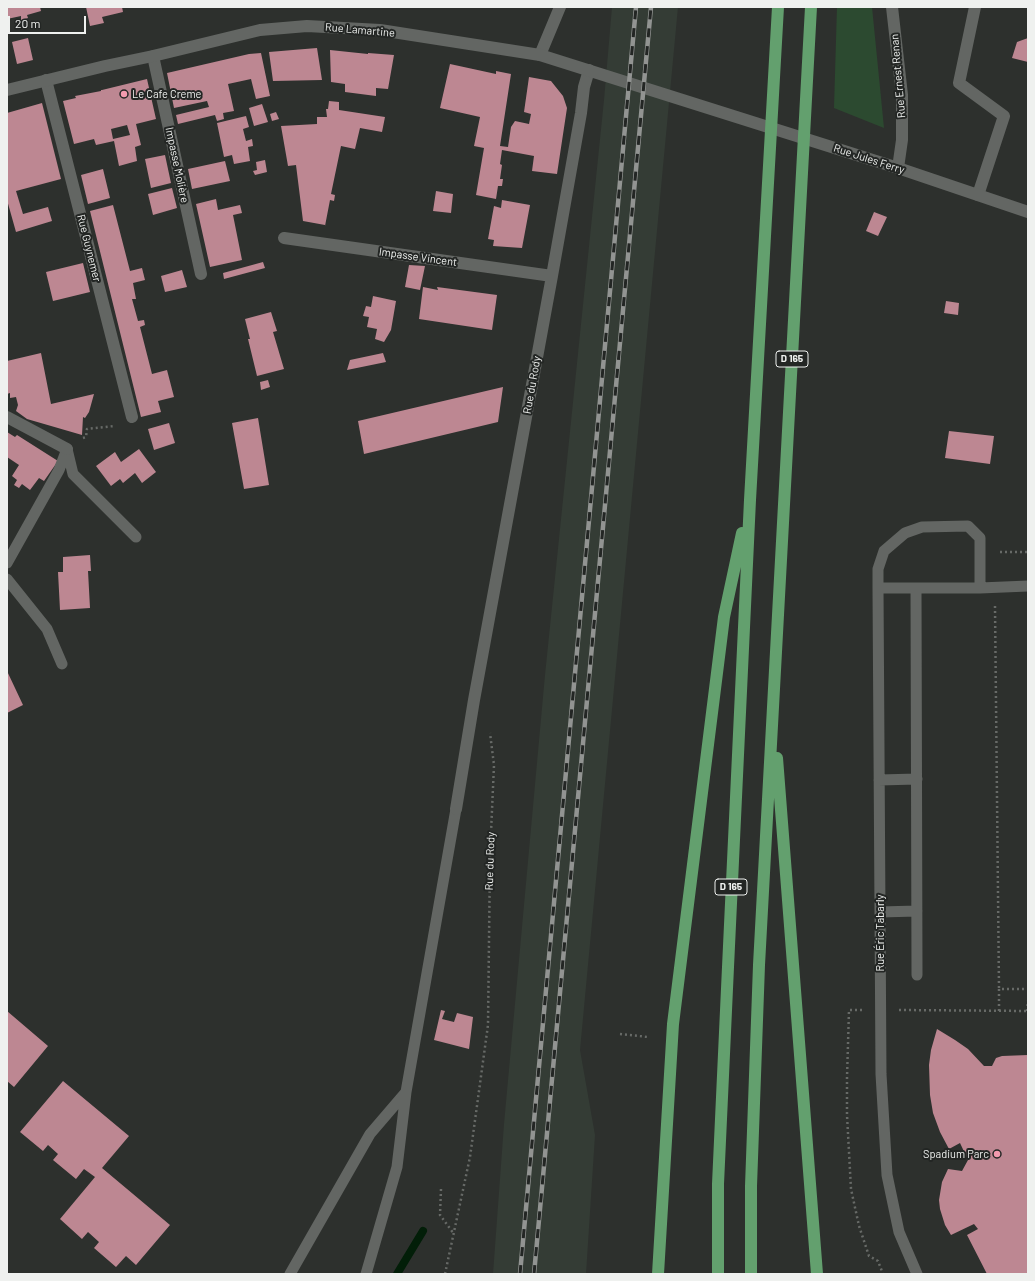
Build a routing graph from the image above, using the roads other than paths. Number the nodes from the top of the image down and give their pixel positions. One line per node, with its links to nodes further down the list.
1 (560, 7): 6 (street)
2 (778, 7): 21 (highway, D 165)
3 (811, 7): 30 (highway, D 165)
4 (892, 7): 12 (street, Rue Ernest Renan)
5 (975, 7): 13 (street)
6 (540, 55): 7 (street, Rue Lamartine); 8 (street, Rue Lamartine)
7 (153, 56): 9 (street, Rue Lamartine); 16 (street, Impasse Molière)
8 (589, 70): 11 (street, Rue Lamartine); 17 (street, Rue du Rody)
9 (46, 80): 10 (street, Rue Lamartine); 19 (street, Rue Guynemer)
10 (7, 90)
11 (710, 108): 12 (street, Rue Jules Ferry)
12 (898, 168): 13 (street, Rue Jules Ferry)
13 (978, 195): 14 (street, Rue Jules Ferry)
14 (1028, 212)
15 (284, 238): 17 (street, Impasse Vincent)
16 (201, 274)
17 (552, 276): 33 (street, Rue du Rody)
18 (7, 417): 20 (street)
19 (132, 417)
20 (67, 449): 22 (lane); 23 (lane)
21 (750, 500): 40 (highway); 41 (highway, D 165)
22 (136, 537)
23 (7, 563)
24 (7, 579): 29 (lane)
25 (1028, 586): 28 (lane)
26 (878, 588): 27 (lane); 28 (lane, Rue Éric Tabarly); 32 (lane, Rue Éric Tabarly)
27 (916, 588): 28 (lane); 31 (lane)
28 (980, 588)
29 (62, 664)
30 (773, 711): 42 (highway, D 165); 43 (highway)
31 (917, 778): 32 (lane); 34 (lane)
32 (879, 780): 35 (lane, Rue Éric Tabarly)
33 (456, 809): 37 (lane)
34 (917, 911): 35 (lane); 36 (lane)
35 (880, 912): 44 (lane, Rue Éric Tabarly)
36 (917, 975)
37 (406, 1092): 38 (lane); 39 (lane)
38 (290, 1274)
39 (366, 1274)
40 (658, 1274)
41 (718, 1274)
42 (751, 1274)
43 (817, 1274)
44 (917, 1274)

